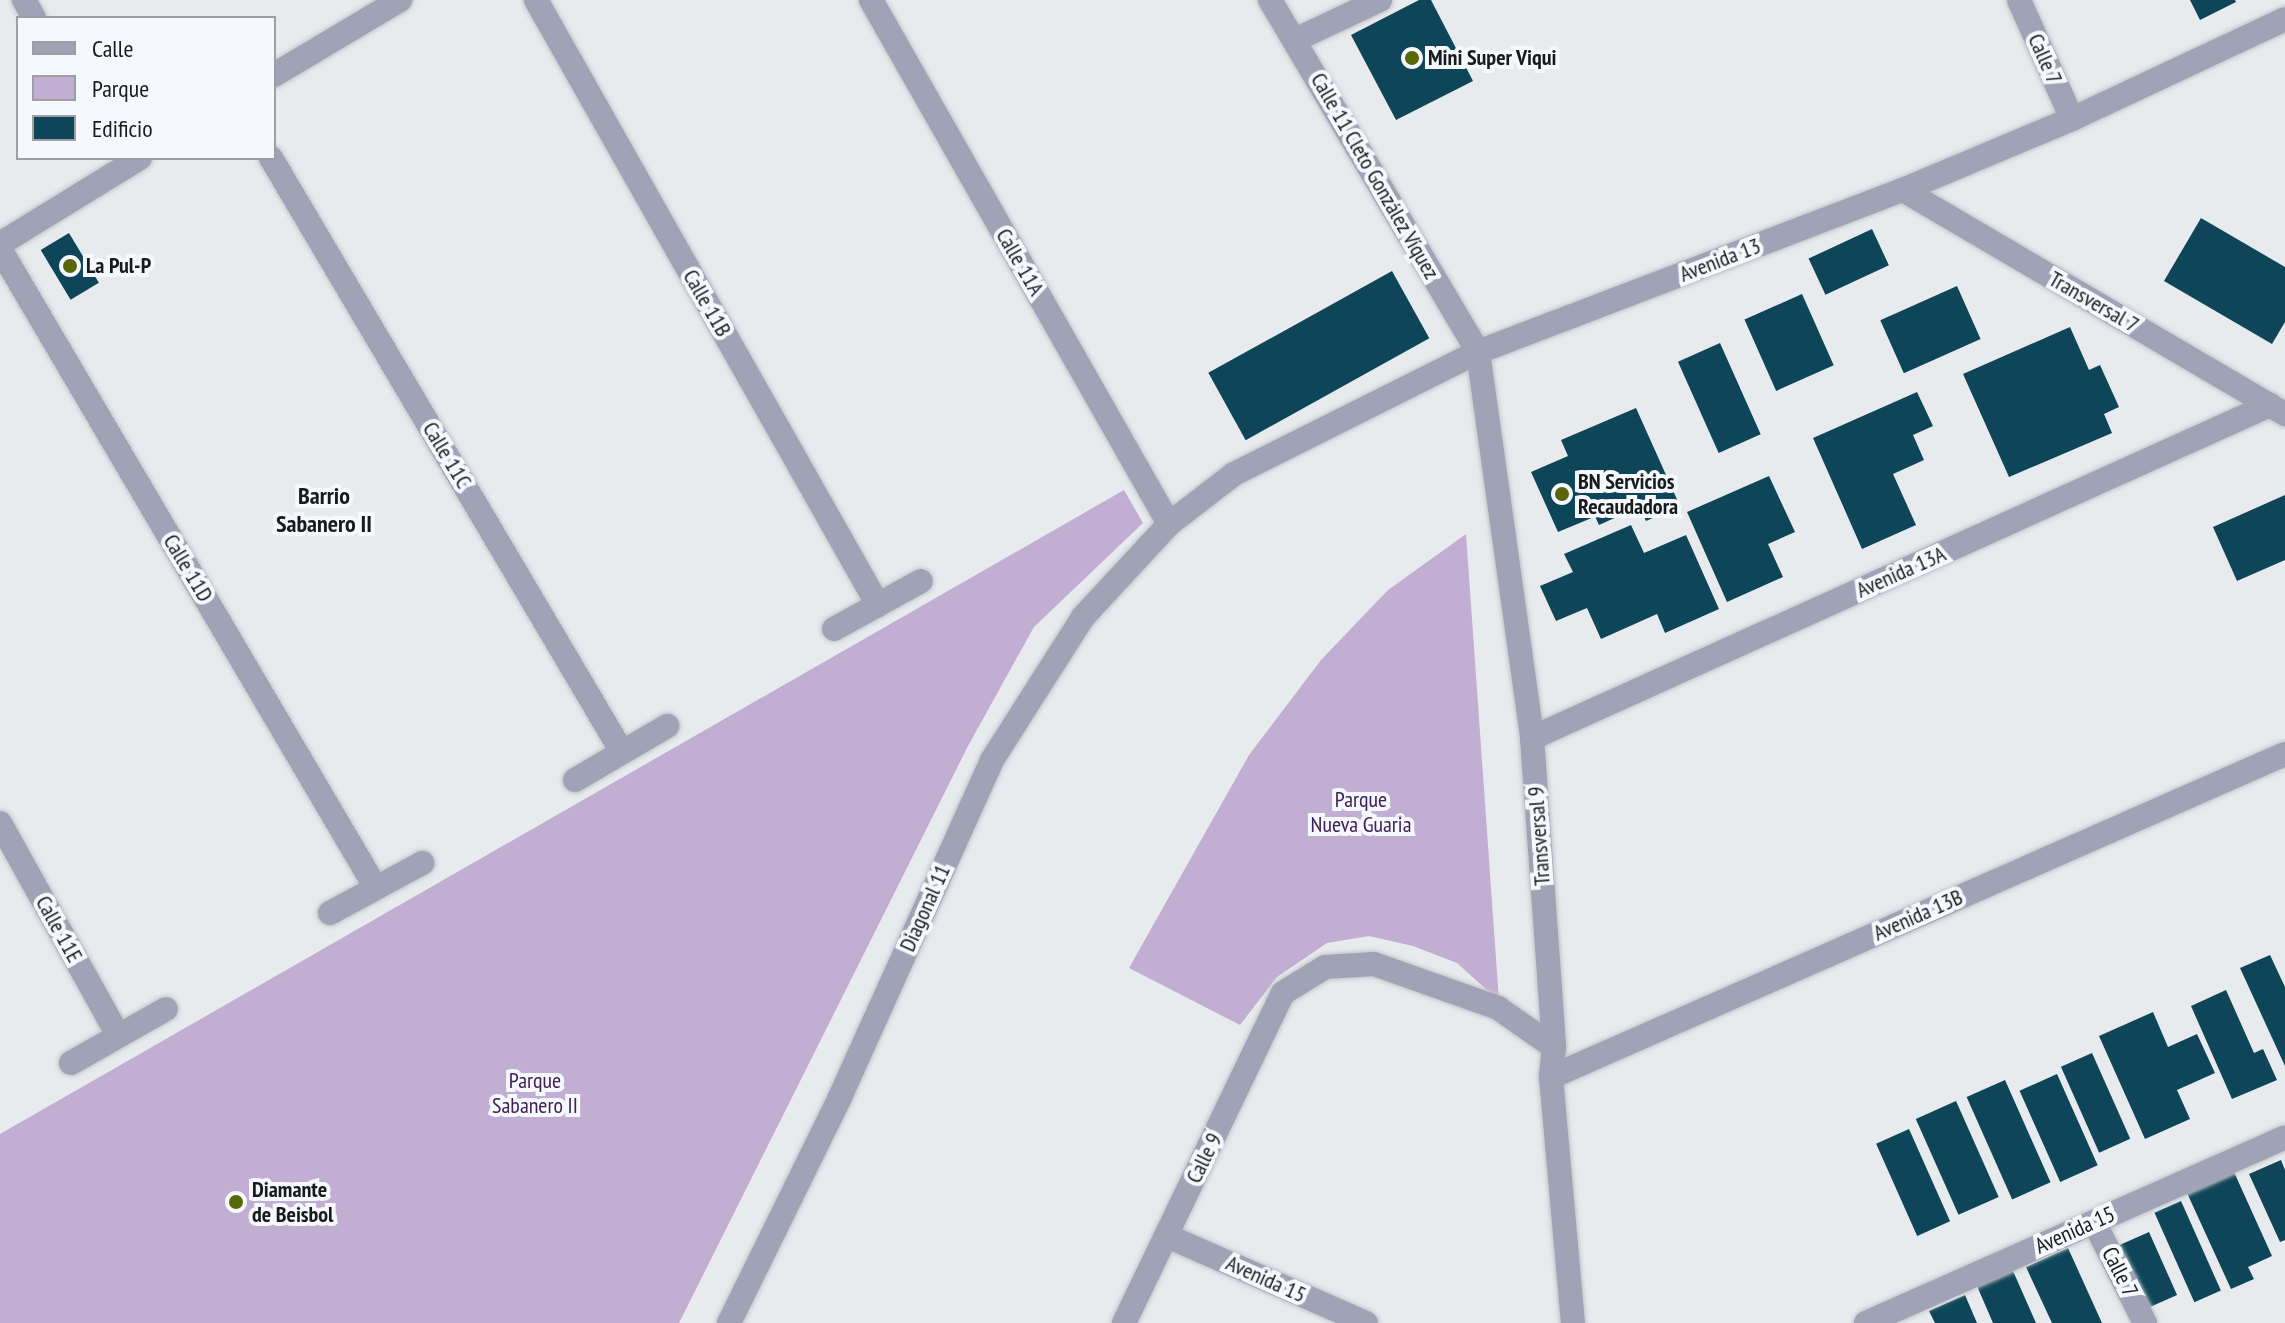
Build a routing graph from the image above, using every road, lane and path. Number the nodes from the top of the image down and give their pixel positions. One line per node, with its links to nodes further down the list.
1 (536, 0): 19 (street, Calle 11B)
2 (871, 0): 17 (street, Calle 11A)
3 (1270, 0): 8 (street, Calle 11 Cleto González Víquez)
4 (1380, 0): 8 (street)
5 (2019, 0): 10 (street, Calle 7)
6 (388, 3): 9 (street)
7 (2285, 19): 10 (street, Avenida 13)
8 (1295, 40): 15 (street, Calle 11 Cleto González Víquez)
9 (276, 74)
10 (2072, 119): 13 (street, Avenida 13)
11 (272, 160): 23 (street, Calle 11C)
12 (114, 165): 14 (street)
13 (1903, 190): 15 (street, Avenida 13); 16 (street, Transversal 7)
14 (0, 246): 28 (street, Calle 11D)
15 (1478, 352): 17 (street, Avenida 13); 22 (street, Transversal 9)
16 (2277, 410): 22 (street, Avenida 13A)
17 (1169, 524): 38 (street, Diagonal 11)
18 (921, 581): 19 (street)
19 (878, 605): 20 (street)
20 (834, 629)
21 (667, 726): 23 (street)
22 (1532, 738): 32 (street, Transversal 9)
23 (622, 752): 25 (street)
24 (2285, 754): 34 (street, Avenida 13B)
25 (575, 780)
26 (0, 823): 31 (street, Calle 11E)
27 (422, 863): 28 (street)
28 (376, 888): 29 (street)
29 (330, 913)
30 (166, 1009): 31 (street)
31 (118, 1035): 33 (street)
32 (1554, 1047): 34 (street, Transversal 9); 37 (street, Calle 9)
33 (71, 1063)
34 (1551, 1077): 41 (street, Transversal 9)
35 (2285, 1137): 36 (street, Avenida 15)
36 (2094, 1222): 42 (street, Avenida 15); 43 (street, Calle 7)
37 (1167, 1236): 39 (street, Calle 9); 40 (street, Avenida 15)
38 (729, 1323)
39 (1124, 1323)
40 (1366, 1323)
41 (1573, 1323)
42 (1866, 1323)
43 (2145, 1323)

